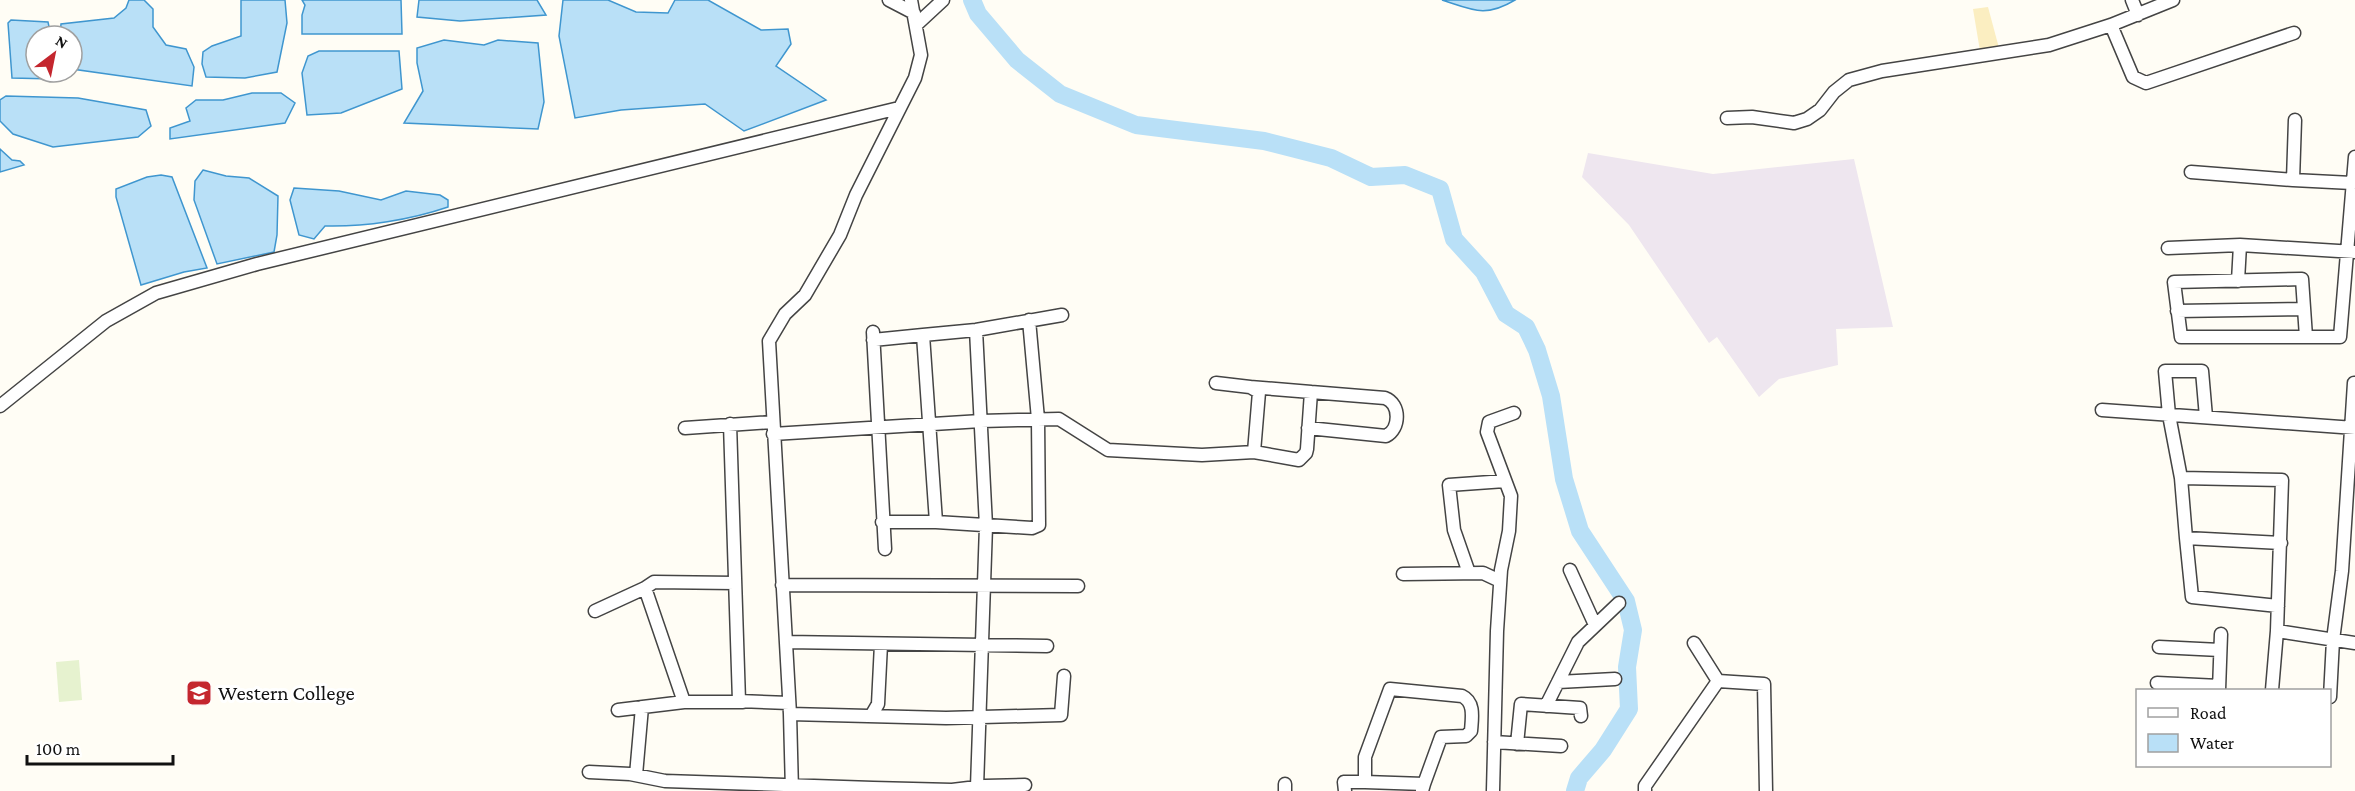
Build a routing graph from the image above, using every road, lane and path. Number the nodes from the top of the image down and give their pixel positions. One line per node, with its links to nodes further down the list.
1 (889, 0): 7 (street)
2 (911, 0): 7 (street)
3 (942, 0): 7 (street)
4 (2132, 0): 6 (street)
5 (2173, 0): 6 (street)
6 (2138, 15): 8 (street)
7 (915, 19): 10 (street)
8 (2111, 25): 9 (street); 11 (street)
9 (2294, 33)
10 (899, 108): 32 (street); 44 (street)
11 (1727, 118)
12 (2295, 120): 15 (street)
13 (2355, 157): 16 (street)
14 (2191, 172): 15 (street)
15 (2293, 180): 16 (street)
16 (2352, 183): 19 (street)
17 (2240, 245): 18 (street); 19 (street); 20 (street)
18 (2168, 248)
19 (2351, 252): 27 (street)
20 (2238, 281): 21 (street); 22 (street)
21 (2304, 309): 22 (street); 27 (street)
22 (2178, 311): 27 (street)
23 (1062, 315): 24 (street)
24 (1029, 320): 25 (street); 37 (street)
25 (976, 330): 26 (street); 38 (street)
26 (923, 334): 40 (street); 41 (street)
27 (2306, 337)
28 (1216, 383): 30 (street)
29 (2354, 383): 42 (street)
30 (1250, 387): 31 (street); 46 (street)
31 (1311, 392): 45 (street); 45 (street)
32 (0, 406)
33 (2102, 410): 35 (street)
34 (1514, 413): 48 (street)
35 (2169, 415): 36 (street); 36 (street); 47 (street)
36 (2206, 417): 42 (street)
37 (1038, 419): 38 (street); 46 (street); 51 (street)
38 (981, 421): 40 (street); 51 (street)
39 (730, 424): 43 (street); 44 (street); 59 (street)
40 (930, 424): 41 (street); 50 (street)
41 (877, 427): 44 (street); 49 (street)
42 (2353, 427): 70 (street)
43 (685, 428)
44 (772, 428): 60 (street)
45 (1308, 428): 46 (street)
46 (1254, 452)
47 (2181, 478): 52 (street); 53 (street)
48 (1505, 481): 57 (street); 58 (street)
49 (882, 522): 50 (street); 54 (street)
50 (936, 522): 51 (street)
51 (986, 526): 61 (street)
52 (2186, 538): 53 (street); 65 (street)
53 (2281, 543): 65 (street)
54 (885, 549)
55 (1570, 570): 67 (street)
56 (1403, 573): 57 (street)
57 (1469, 573): 58 (street)
58 (1500, 581): 96 (street)
59 (735, 583): 63 (street); 88 (street)
60 (782, 585): 61 (street); 71 (street)
61 (984, 586): 62 (street); 75 (street)
62 (1078, 586)
63 (645, 588): 66 (street); 87 (street)
64 (1619, 603): 67 (street)
65 (2278, 606): 68 (street)
66 (595, 611)
67 (1595, 625): 82 (street)
68 (2277, 631): 70 (street); 85 (street)
69 (2221, 634): 78 (street)
70 (2333, 640): 73 (street); 86 (street)
71 (786, 642): 74 (street); 91 (street)
72 (1694, 643): 81 (street)
73 (2355, 643)
74 (881, 644): 75 (street); 93 (street)
75 (982, 645): 76 (street); 95 (street)
76 (1047, 646)
77 (2159, 647): 78 (street)
78 (2220, 650): 84 (street)
79 (1064, 676): 95 (street)
80 (1615, 679): 82 (street)
81 (1718, 681): 109 (street); 110 (street)
82 (1558, 682): 89 (street)
83 (2157, 683): 84 (street)
84 (2219, 688)
85 (2272, 689)
86 (2330, 689)
87 (684, 702): 88 (street); 90 (street)
88 (744, 702): 91 (street)
89 (1546, 706): 94 (street); 97 (street)
90 (642, 707): 92 (street); 100 (street)
91 (790, 709): 93 (street); 103 (street)
92 (618, 710)
93 (871, 716): 95 (street)
94 (1581, 716)
95 (979, 717): 104 (street)
96 (1494, 742): 97 (street); 108 (street)
97 (1517, 744): 98 (street)
98 (1561, 746)
99 (588, 772): 100 (street)
100 (636, 775): 103 (street)
101 (1365, 782): 105 (street); 105 (street); 107 (street)
102 (1025, 785): 104 (street)
103 (792, 787): 106 (street)
104 (977, 787): 106 (street)
105 (1423, 787)
106 (873, 789)
107 (1345, 791)
108 (1493, 791)
109 (1645, 791)
110 (1766, 791)

